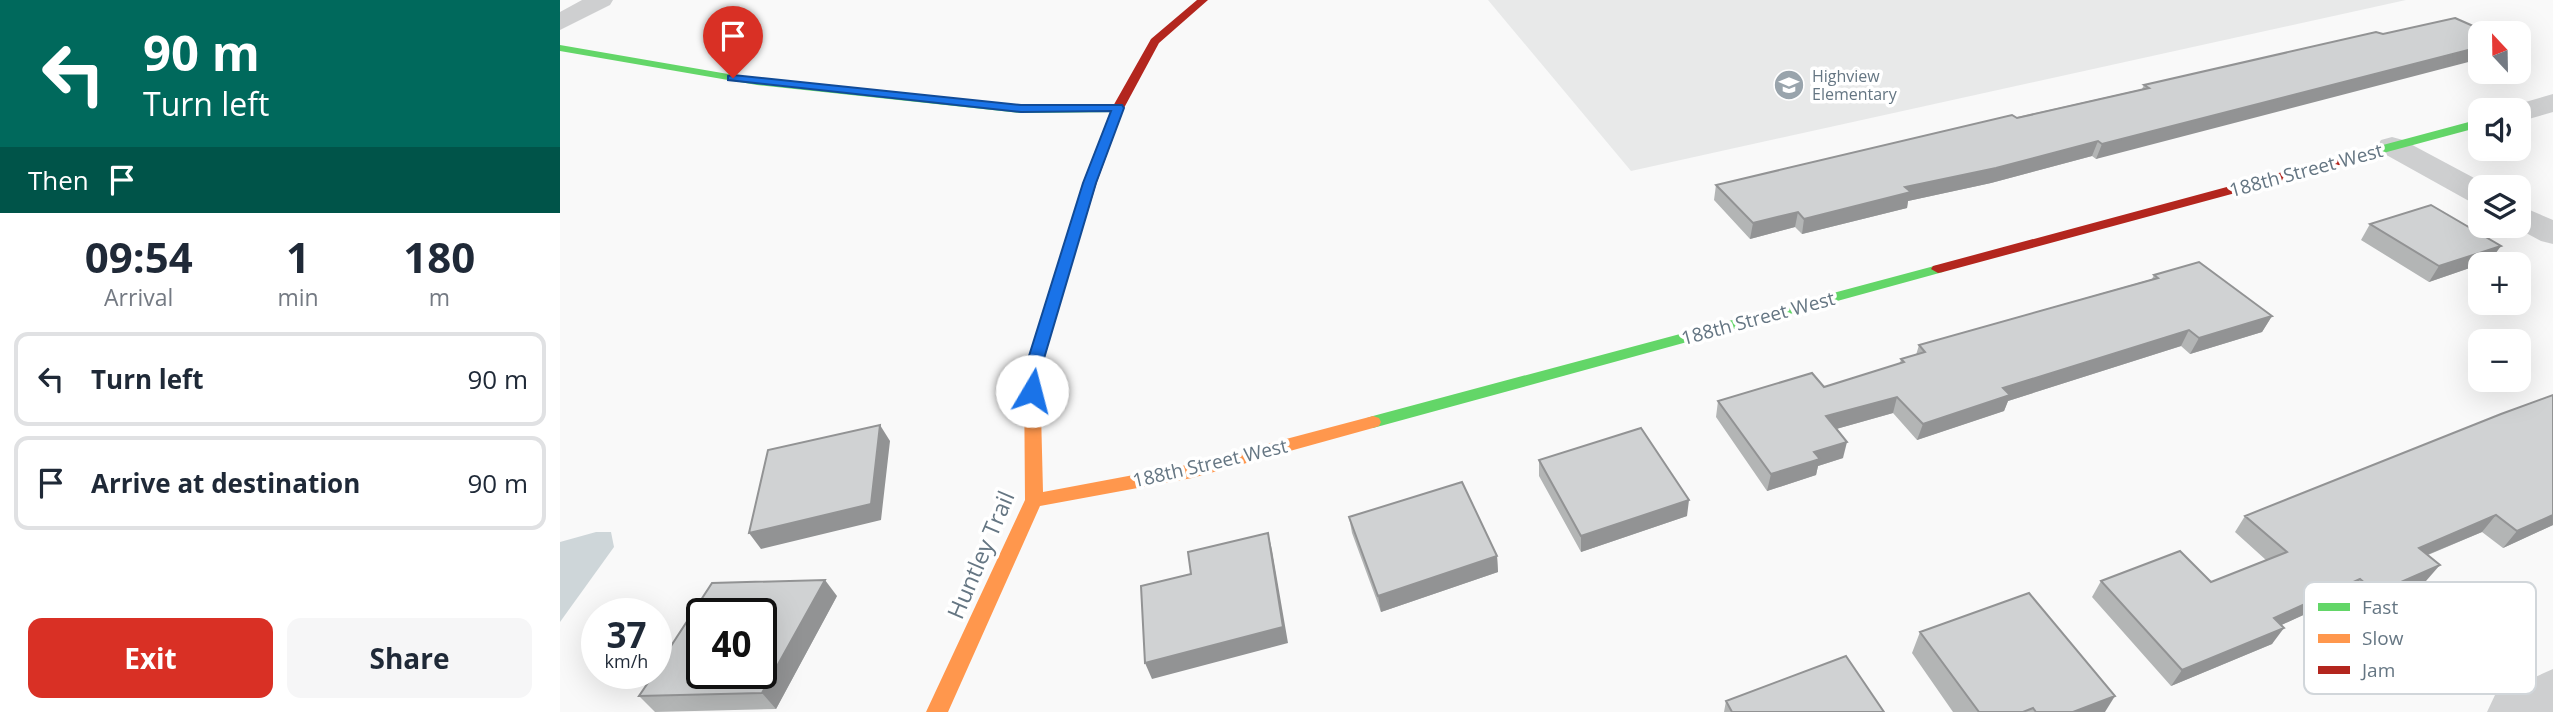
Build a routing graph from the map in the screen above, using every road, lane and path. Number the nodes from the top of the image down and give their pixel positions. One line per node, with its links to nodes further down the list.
1 (601, 0): 3 (street)
2 (1203, 0): 6 (street, Huntley Trail)
3 (560, 22)
4 (560, 48): 6 (street)
5 (2553, 103): 7 (street)
6 (1118, 108): 13 (street, Huntley Trail)
7 (2531, 109)
8 (2468, 126): 9 (street, 188th Street West)
9 (2392, 146): 10 (street); 13 (street, 188th Street West)
10 (2468, 187)
11 (2531, 222): 12 (street)
12 (2553, 234)
13 (1034, 500): 15 (street, Huntley Trail)
14 (2553, 692): 16 (street)
15 (937, 712)
16 (2513, 712)

